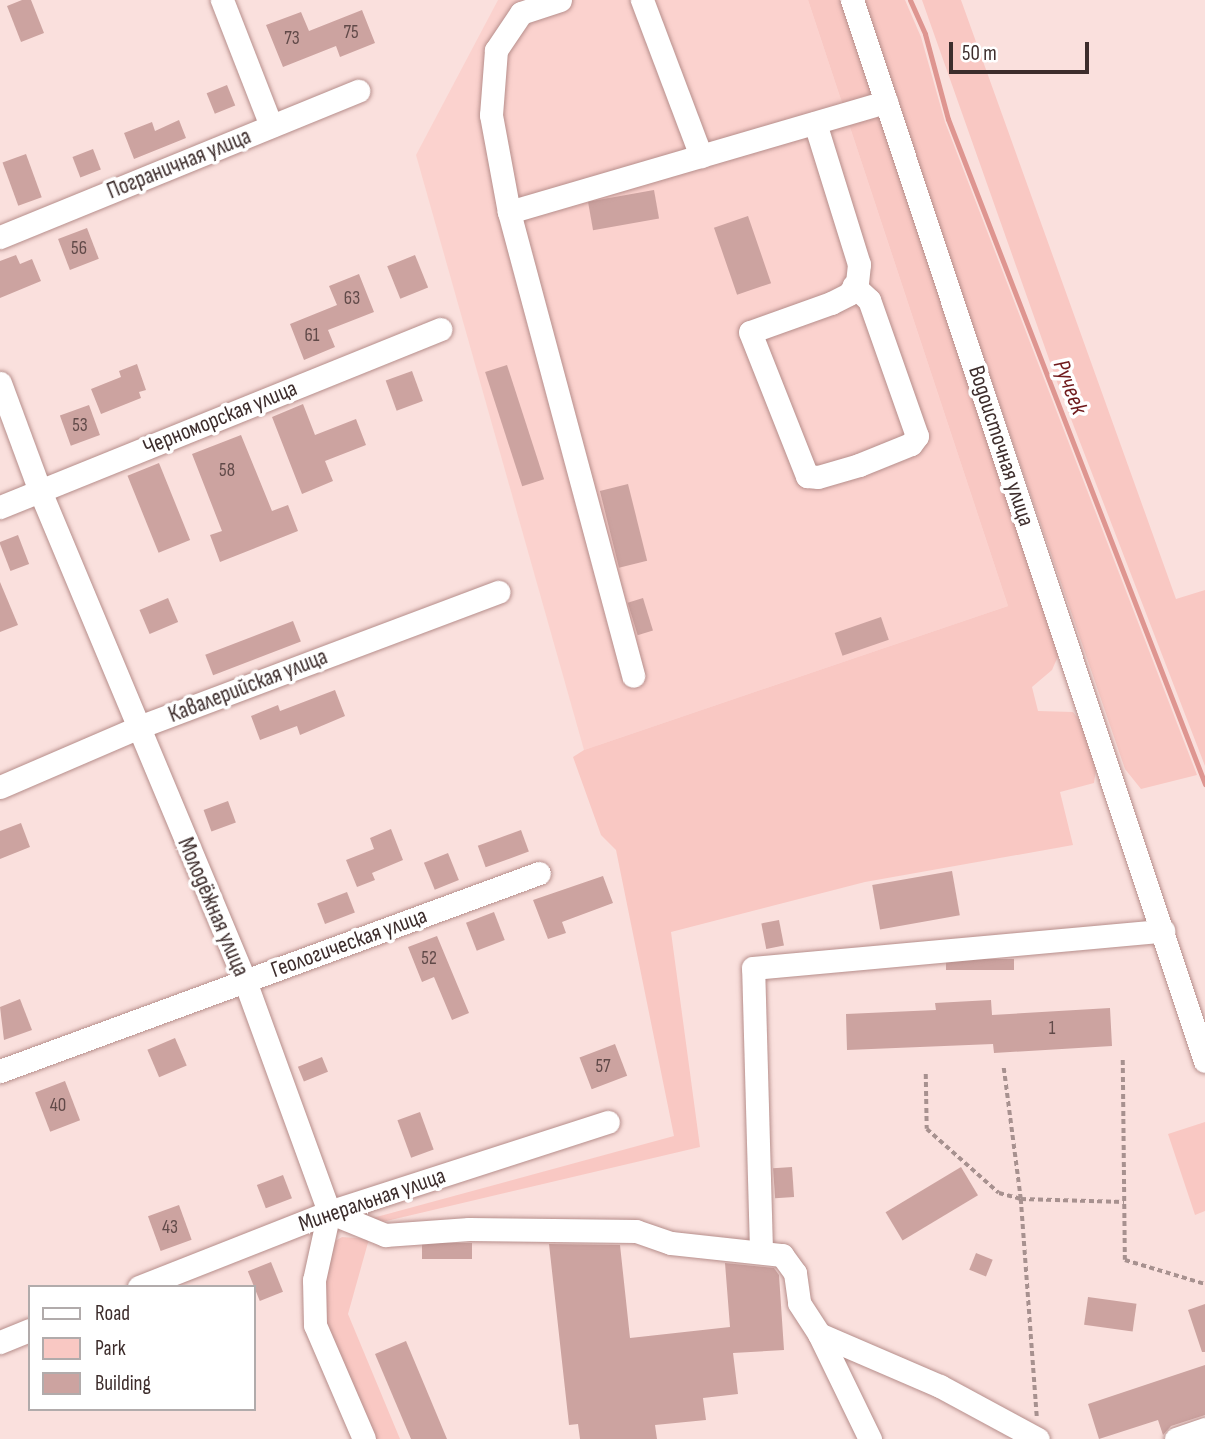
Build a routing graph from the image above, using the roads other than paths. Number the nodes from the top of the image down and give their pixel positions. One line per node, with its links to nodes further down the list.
1 (222, 0): 8 (street)
2 (560, 0): 10 (street)
3 (642, 0): 9 (street)
4 (852, 0): 6 (street, Водоисточная улица)
5 (358, 91): 8 (street, Пограничная улица)
6 (886, 102): 7 (street); 22 (street, Водоисточная улица)
7 (815, 123): 9 (street); 12 (street)
8 (271, 126): 11 (street, Пограничная улица)
9 (701, 156): 10 (street)
10 (509, 212): 18 (street)
11 (0, 237)
12 (854, 286): 12 (street)
13 (440, 329): 15 (street, Черноморская улица)
14 (0, 383): 15 (street, Молодёжная улица)
15 (40, 491): 16 (street, Черноморская улица); 19 (street, Молодёжная улица)
16 (0, 507)
17 (498, 592): 19 (street, Кавалерийская улица)
18 (633, 676)
19 (139, 727): 20 (street, Кавалерийская улица); 23 (street, Молодёжная улица)
20 (0, 787)
21 (539, 873): 23 (street, Геологическая улица)
22 (1163, 931): 24 (street, Водоисточная улица); 28 (street)
23 (245, 981): 25 (street, Геологическая улица); 27 (street, Молодёжная улица)
24 (1205, 1061)
25 (0, 1070)
26 (608, 1122): 27 (street, Минеральная улица)
27 (330, 1212): 28 (street); 29 (street, Минеральная улица); 34 (street)
28 (761, 1250): 31 (street)
29 (144, 1285)
30 (28, 1331): 32 (street)
31 (819, 1334): 35 (street); 36 (street)
32 (0, 1342)
33 (1205, 1429): 37 (street)
34 (364, 1439)
35 (870, 1439)
36 (1038, 1439)
37 (1176, 1439)

